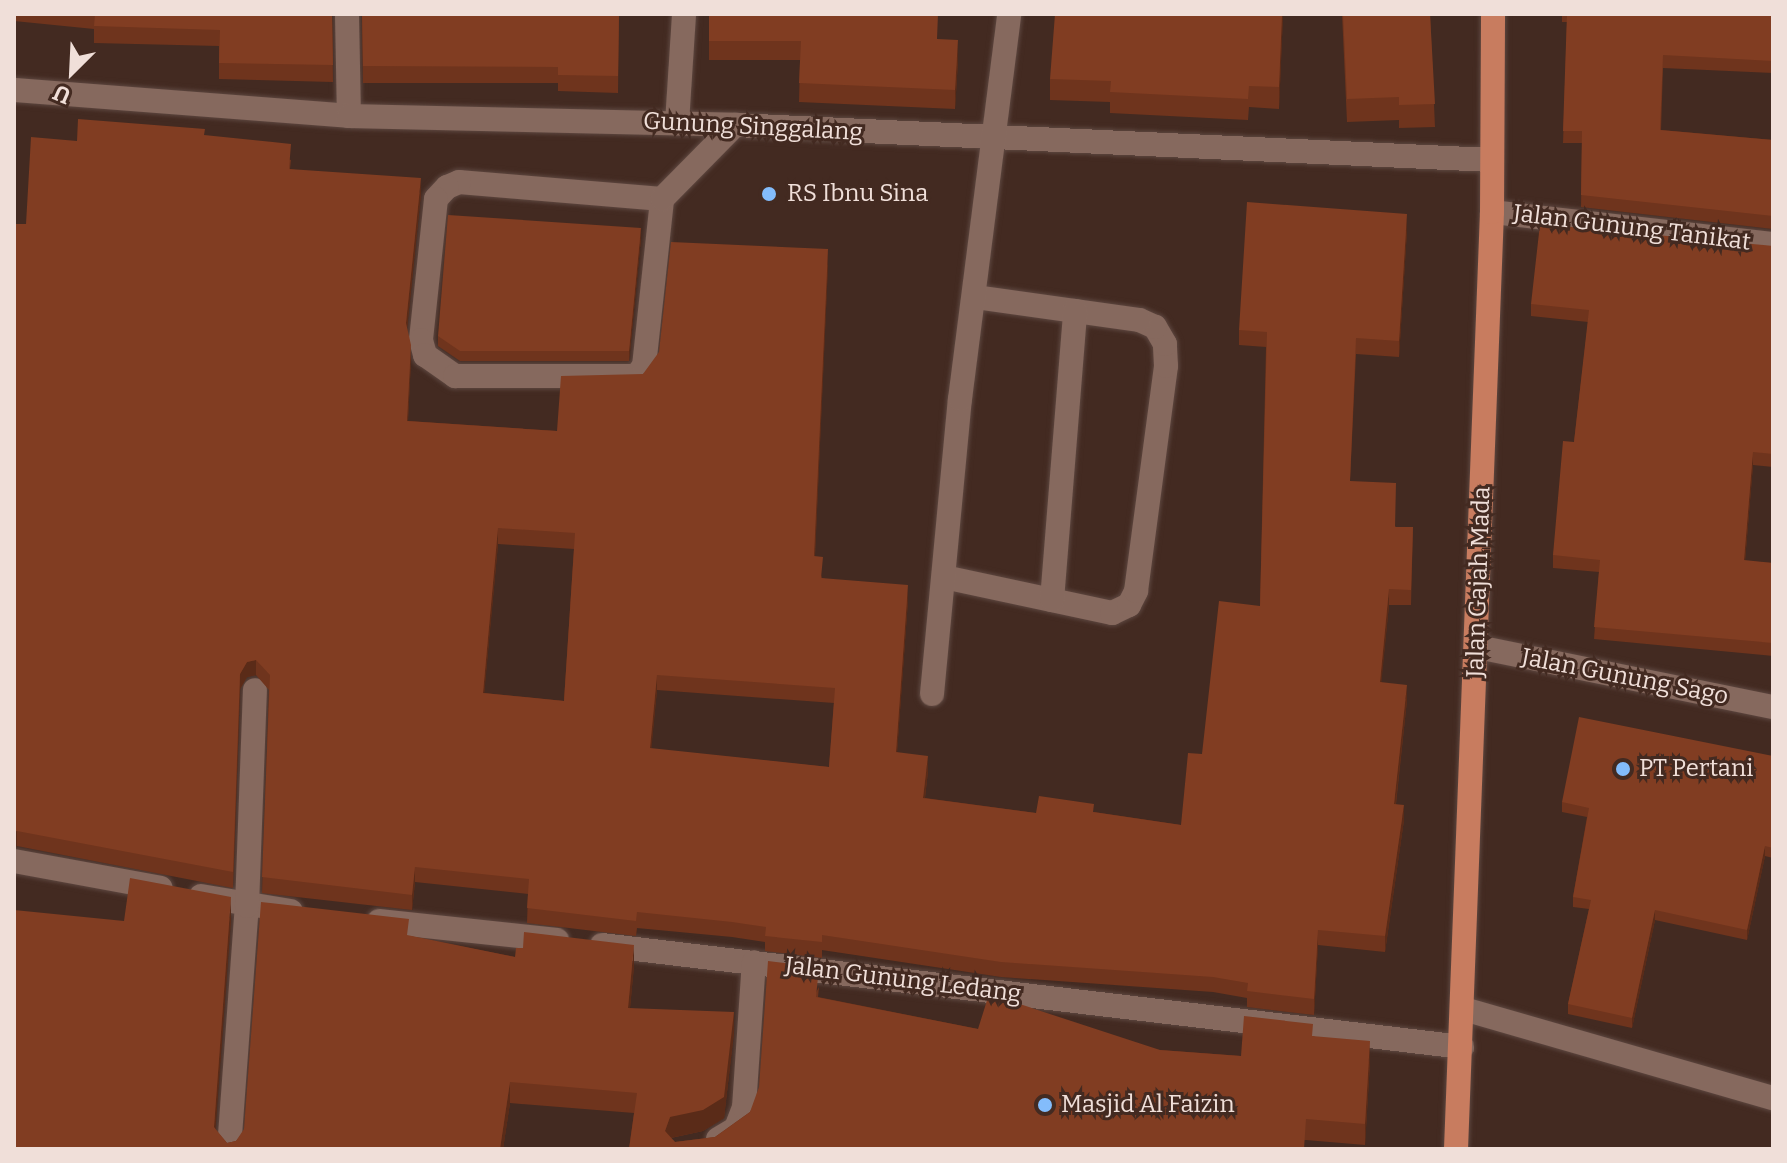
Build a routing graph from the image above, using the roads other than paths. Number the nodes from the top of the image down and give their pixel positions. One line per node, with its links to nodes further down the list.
1 (347, 14): 6 (street)
2 (684, 14): 7 (street)
3 (1009, 14): 9 (street)
4 (1493, 14): 10 (main road, Jalan Gajah Mada)
5 (14, 90): 6 (street, Gunung Singgalang)
6 (349, 116): 7 (street, Gunung Singgalang)
7 (677, 123): 8 (street, Gunung Singgalang)
8 (735, 125): 9 (street, Gunung Singgalang); 11 (street)
9 (997, 140): 10 (street, Gunung Singgalang); 14 (street)
10 (1492, 160): 12 (main road, Jalan Gajah Mada)
11 (662, 199): 11 (street)
12 (1492, 212): 13 (street, Jalan Gunung Tanikat); 18 (main road, Jalan Gajah Mada)
13 (1773, 244)
14 (976, 297): 15 (street); 16 (street)
15 (1075, 311): 17 (street); 17 (street)
16 (944, 577): 17 (street); 20 (street)
17 (1052, 600)
18 (1477, 647): 21 (street, Jalan Gunung Sago); 27 (main road, Jalan Gajah Mada)
19 (255, 690): 23 (street)
20 (932, 694)
21 (1773, 707)
22 (14, 861): 23 (street)
23 (247, 906): 24 (street); 31 (street)
24 (310, 913)
25 (358, 918): 26 (street, Jalan Gunung Ledang)
26 (754, 962): 28 (street, Jalan Gunung Ledang); 30 (street)
27 (1464, 1009): 28 (main road, Jalan Gajah Mada); 29 (street)
28 (1462, 1047): 32 (main road, Jalan Gajah Mada)
29 (1773, 1098)
30 (694, 1147)
31 (229, 1149)
32 (1456, 1149)

